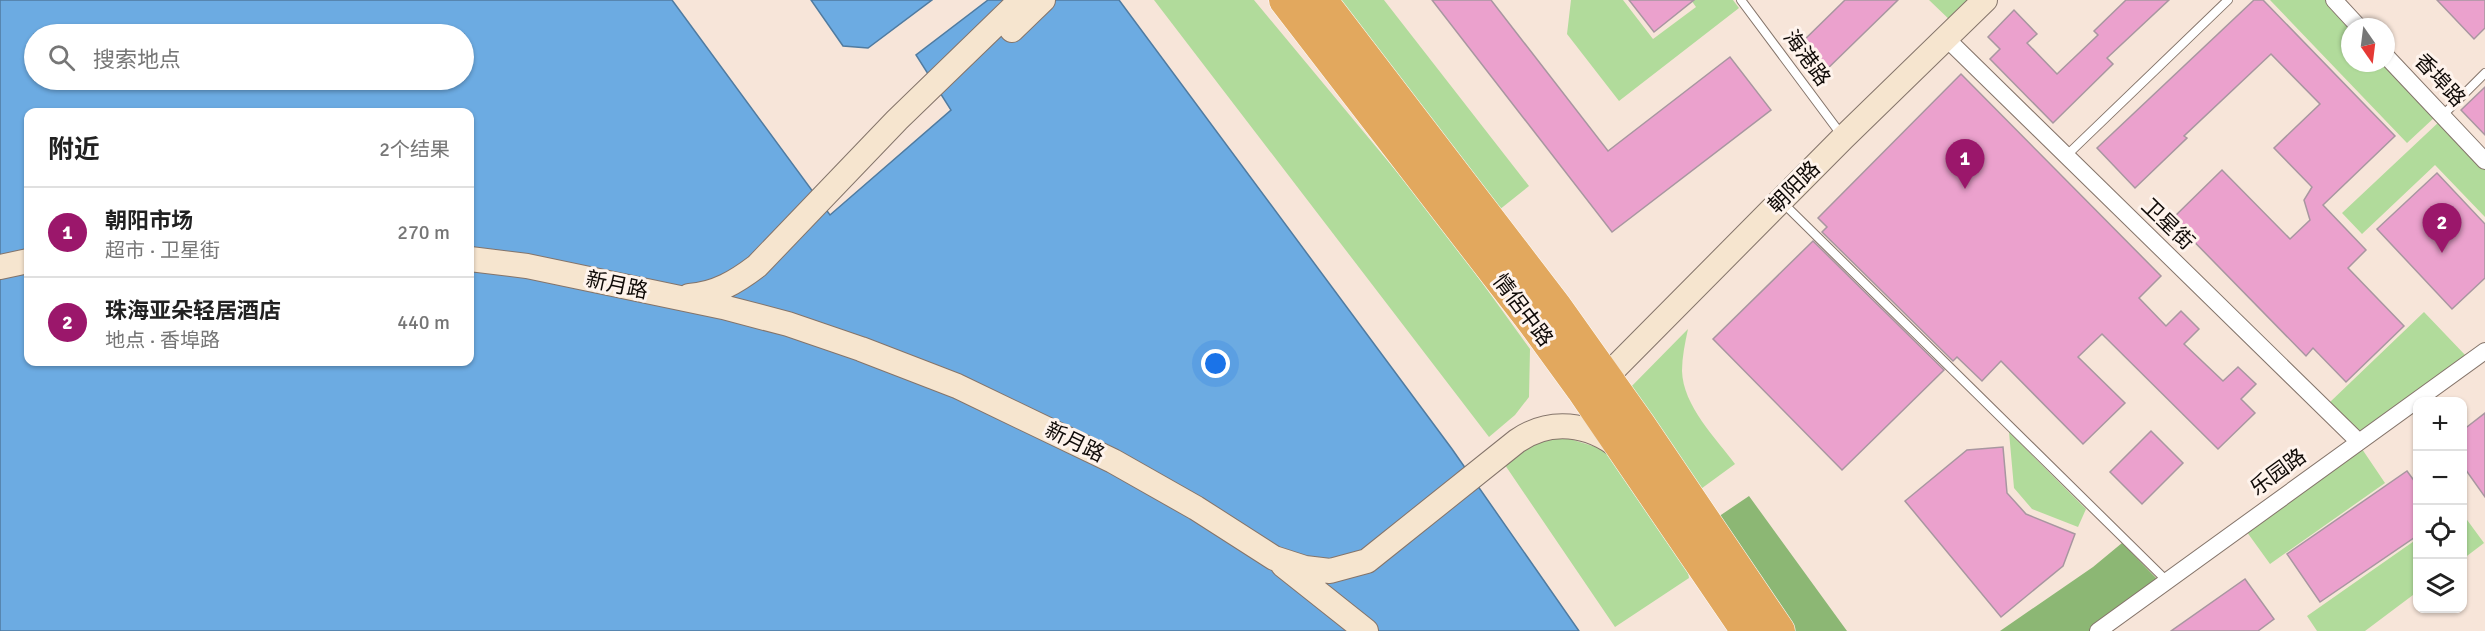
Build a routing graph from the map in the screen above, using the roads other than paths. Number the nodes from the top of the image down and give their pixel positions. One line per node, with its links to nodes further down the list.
1 (1020, 0): 21 (street)
2 (1043, 0): 22 (street)
3 (1285, 0): 26 (highway, 情侶中路)
4 (1321, 0): 24 (highway, 情侶中路)
5 (1741, 0): 14 (lane, 海港路)
6 (1985, 0): 10 (street, 朝阳路)
7 (2228, 0): 15 (lane)
8 (2334, 0): 9 (street)
9 (2351, 18)
10 (1946, 38): 14 (street, 朝阳路); 15 (street, 卫星街)
11 (2395, 66): 13 (street, 香埠路)
12 (2485, 73): 13 (lane)
13 (2442, 116): 16 (street, 香埠路)
14 (1843, 138): 17 (street, 朝阳路)
15 (2066, 156): 25 (street, 卫星街)
16 (2485, 161)
17 (1780, 201): 24 (street, 朝阳路); 28 (lane)
18 (474, 260): 21 (street, 新月路)
19 (24, 262): 20 (street)
20 (0, 267)
21 (676, 298): 22 (street, 新月路)
22 (723, 307): 27 (street, 新月路)
23 (2485, 351): 25 (street, 乐园路)
24 (1606, 377): 31 (highway, 情侶中路)
25 (2359, 441): 28 (street, 乐园路)
26 (1624, 451): 27 (street, 新月路); 30 (highway, 情侶中路)
27 (1274, 558): 29 (street)
28 (2167, 581): 32 (street, 乐园路)
29 (1366, 631)
30 (1748, 631)
31 (1779, 631)
32 (2098, 631)

